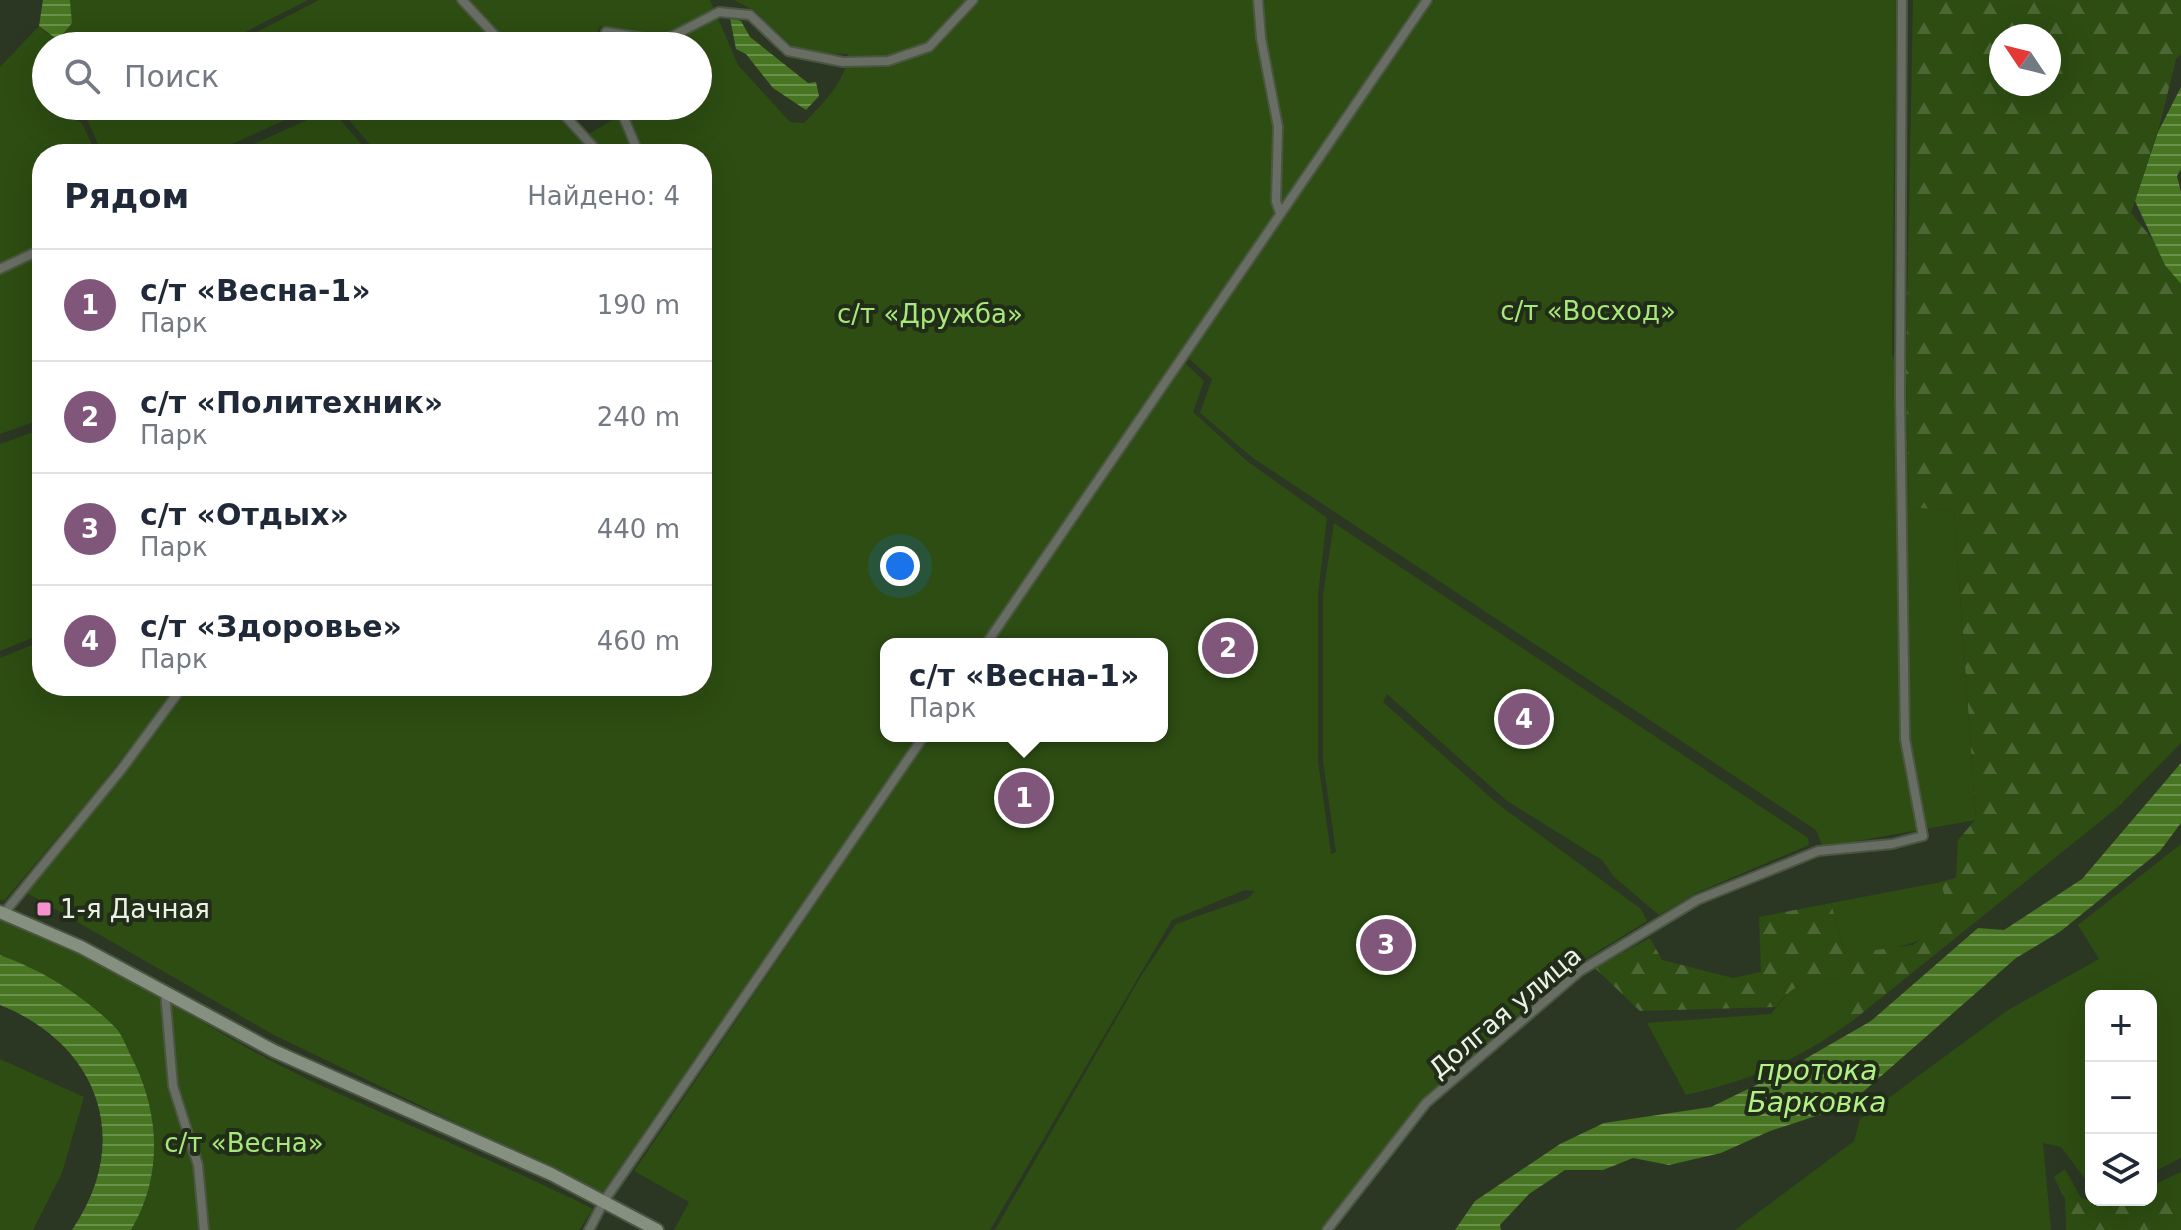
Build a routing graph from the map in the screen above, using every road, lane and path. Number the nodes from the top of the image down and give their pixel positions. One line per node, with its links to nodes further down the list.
1 (462, 0): 6 (street)
2 (973, 0): 7 (street)
3 (1258, 0): 12 (street)
4 (1427, 0): 12 (street)
5 (1902, 0): 24 (street, Долгая улица)
6 (492, 32)
7 (680, 32)
8 (569, 120): 10 (street)
9 (627, 120): 11 (street)
10 (591, 144)
11 (636, 144)
12 (1280, 213): 15 (street)
13 (32, 254): 14 (street)
14 (0, 269)
15 (990, 638)
16 (176, 696): 18 (street)
17 (920, 742): 20 (street)
18 (2, 913): 19 (main road)
19 (165, 991): 20 (main road); 21 (street)
20 (604, 1201): 22 (street); 23 (main road)
21 (204, 1230)
22 (589, 1230)
23 (657, 1230)
24 (1327, 1230)

